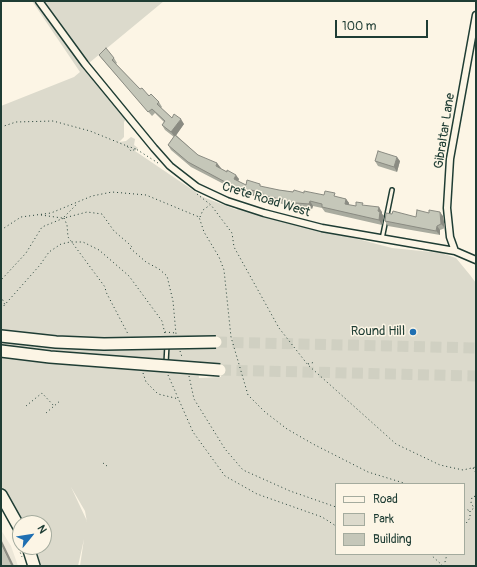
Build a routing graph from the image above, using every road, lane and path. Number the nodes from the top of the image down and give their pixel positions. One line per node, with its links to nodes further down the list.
1 (39, 1): 15 (street, Crete Road West)
2 (476, 14): 16 (street, Gibraltar Lane)
3 (1, 127): 4 (path)
4 (127, 146): 5 (path); 5 (path)
5 (136, 149): 6 (path)
6 (158, 163)
7 (392, 190): 15 (lane)
8 (196, 194): 10 (path)
9 (78, 203): 11 (path); 12 (path); 13 (path)
10 (211, 205): 12 (path); 30 (path)
11 (39, 214): 13 (path); 14 (path)
12 (199, 217): 44 (path)
13 (64, 218): 26 (path)
14 (1, 230)
15 (382, 239): 16 (street, Crete Road West)
16 (455, 251): 17 (street, Crete Road West)
17 (476, 260)
18 (1, 276): 19 (path)
19 (2, 279)
20 (1, 284): 21 (path)
21 (1, 295): 22 (path)
22 (1, 309)
23 (176, 333): 25 (path)
24 (1, 336): 25 (highway, bridge)
25 (166, 338): 27 (highway, bridge); 31 (lane)
26 (130, 340)
27 (216, 342)
28 (1, 352): 31 (highway, bridge)
29 (315, 362): 30 (path)
30 (308, 365): 42 (path)
31 (166, 366): 33 (highway, bridge)
32 (141, 368): 34 (path)
33 (220, 370)
34 (179, 399)
35 (61, 400): 37 (path)
36 (26, 406): 37 (path)
37 (54, 406): 38 (path)
38 (46, 413)
39 (103, 463): 40 (path)
40 (107, 466)
41 (476, 467): 42 (path)
42 (473, 468): 43 (path)
43 (476, 473)
44 (404, 483)
45 (1, 494): 49 (highway)
46 (476, 496): 48 (path)
47 (465, 508): 48 (path)
48 (470, 511): 50 (path)
49 (12, 521)
50 (465, 525)
51 (21, 555): 55 (path)
52 (31, 555): 56 (highway)
53 (431, 555): 57 (path)
54 (447, 555): 57 (path)
55 (22, 559)
56 (34, 566)
57 (444, 566)

